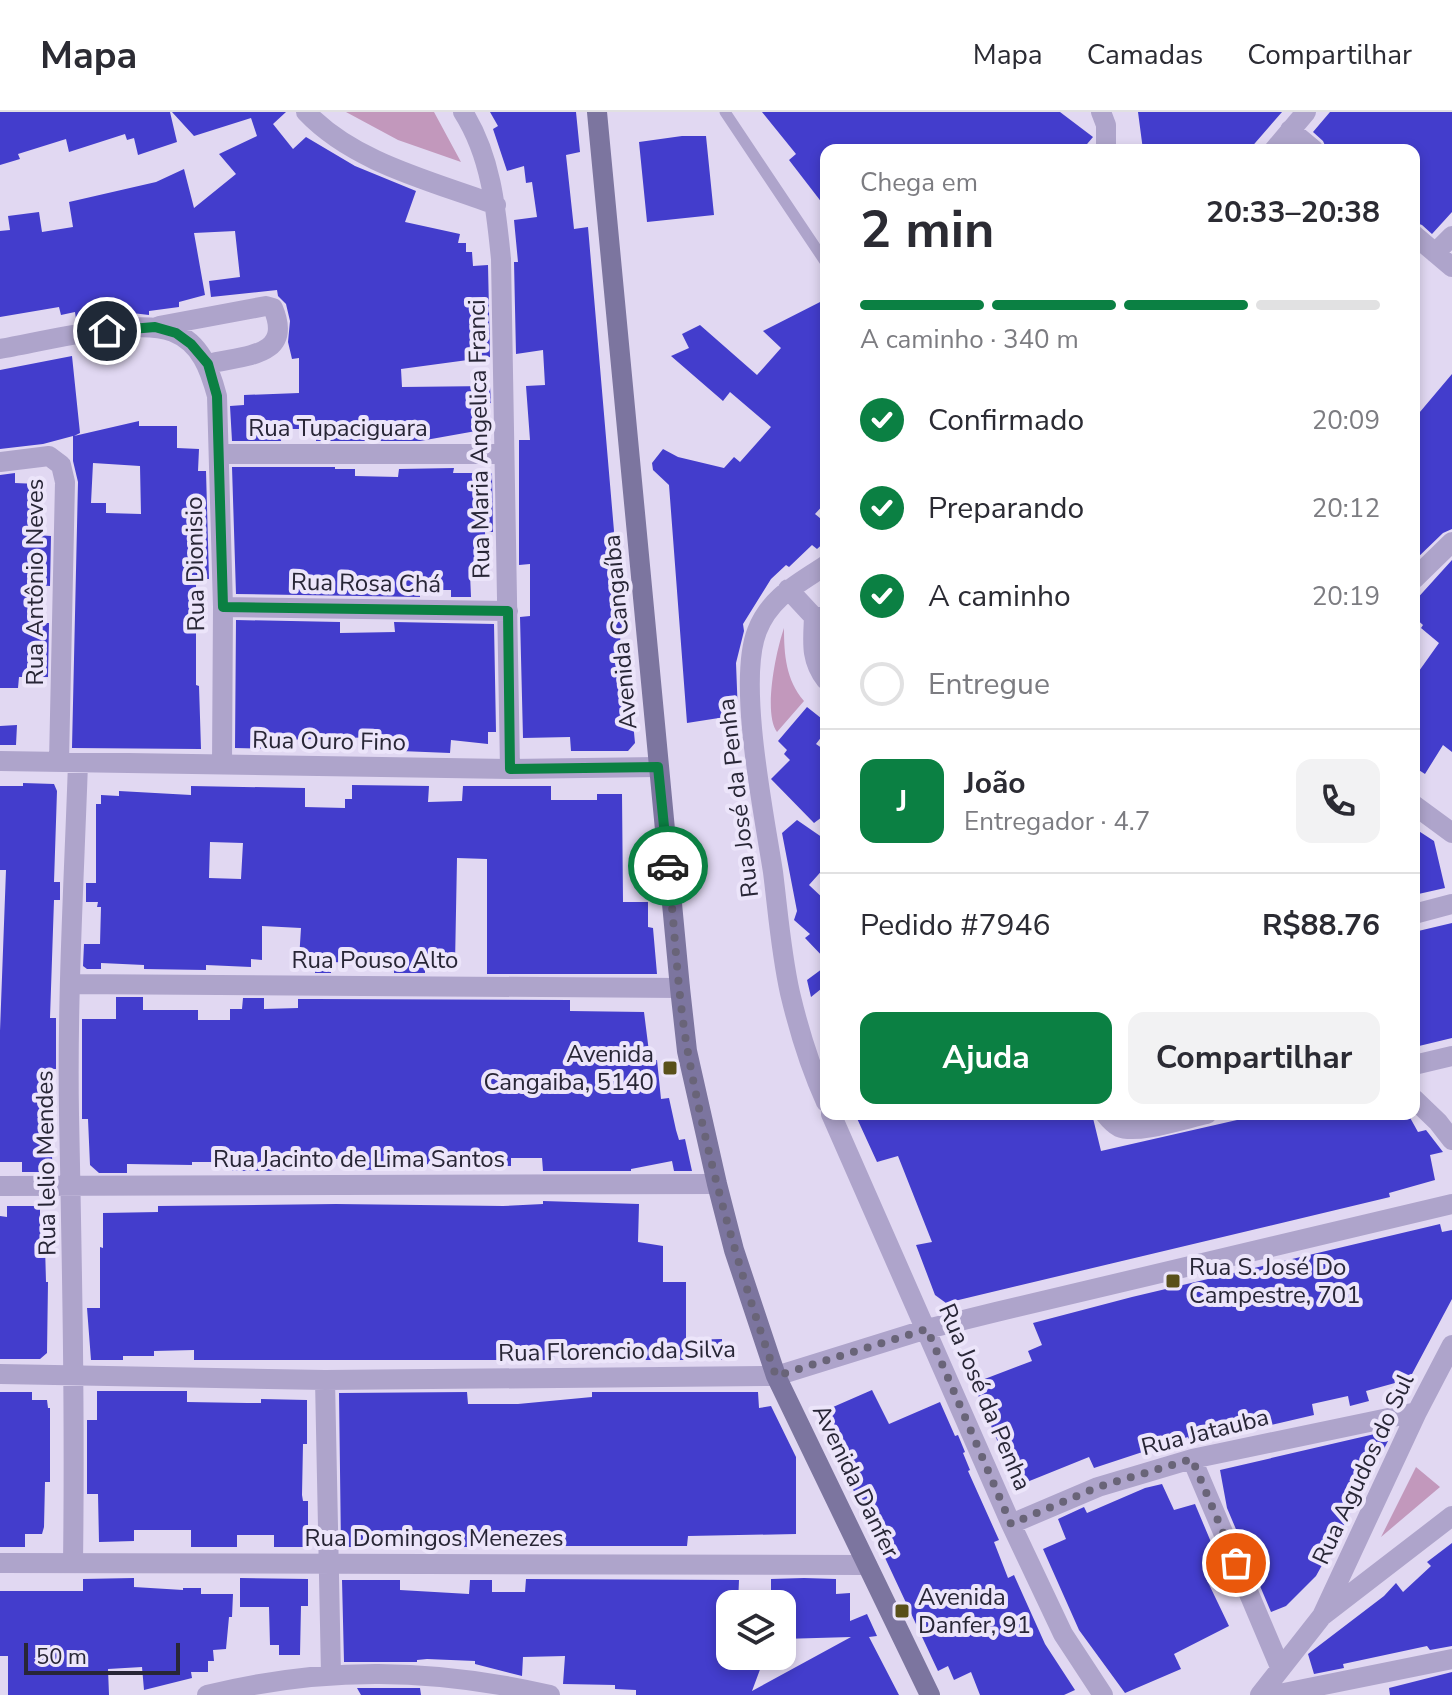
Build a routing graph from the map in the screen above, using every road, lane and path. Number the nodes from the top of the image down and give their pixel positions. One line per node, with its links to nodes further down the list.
1 (306, 112): 11 (street)
2 (463, 112): 11 (street, Rua Maria Angelica Franci)
3 (597, 112): 34 (main road, Avenida Cangaíba)
4 (725, 112): 15 (lane)
5 (1101, 112): 8 (street)
6 (1306, 112): 7 (street)
7 (1290, 130): 9 (street); 10 (street)
8 (1106, 144)
9 (1279, 144)
10 (1307, 144)
11 (496, 205): 21 (street, Rua Maria Angelica Franci)
12 (1452, 236): 14 (street)
13 (1420, 240): 14 (street)
14 (1435, 253): 16 (street)
15 (820, 254)
16 (1452, 267)
17 (155, 327): 18 (street); 19 (street); 19 (street)
18 (0, 349)
19 (208, 364): 20 (street, Rua Dionisio)
20 (219, 454): 21 (street, Rua Tupaciguara); 27 (street, Rua Dionisio)
21 (504, 454): 28 (street, Rua Maria Angelica Franci)
22 (0, 462): 32 (street, Rua Antônio Neves)
23 (1452, 542): 25 (street)
24 (820, 569): 26 (street, Rua José da Penha)
25 (1420, 573)
26 (788, 589): 29 (street); 43 (street, Rua José da Penha)
27 (223, 607): 28 (street, Rua Rosa Chá); 33 (street, Rua Dionisio)
28 (508, 611): 35 (street, Rua Maria Angelica Franci)
29 (820, 617): 30 (street)
30 (820, 673)
31 (0, 761): 32 (street, Rua Ouro Fino)
32 (69, 762): 33 (street, Rua Ouro Fino); 40 (street, Rua lelio Mendes)
33 (222, 765): 35 (street, Rua Ouro Fino)
34 (658, 767): 35 (street, Rua Ouro Fino); 41 (main road, Avenida Cangaíba)
35 (510, 769)
36 (1420, 809): 37 (street)
37 (1452, 833)
38 (1452, 904): 39 (street)
39 (1420, 912)
40 (70, 984): 41 (street, Rua Pouso Alto); 51 (street, Rua lelio Mendes)
41 (680, 988): 50 (main road, Avenida Cangaíba)
42 (1452, 1056): 44 (street)
43 (818, 1062)
44 (1420, 1064)
45 (1420, 1105): 49 (street)
46 (834, 1120): 54 (street, Rua José da Penha)
47 (1110, 1120): 48 (street)
48 (1180, 1120)
49 (1452, 1140)
50 (717, 1184): 51 (street, Rua Jacinto de Lima Santos); 58 (main road, Avenida Cangaíba)
51 (72, 1185): 52 (street, Rua Jacinto de Lima Santos); 57 (street, Rua lelio Mendes)
52 (0, 1186)
53 (1452, 1204): 54 (street, Rua Florencio da Silva)
54 (927, 1329): 58 (street, Rua Florencio da Silva); 63 (street, Rua José da Penha)
55 (1452, 1345): 60 (street, Rua Agudos do Sul)
56 (0, 1374): 57 (street, Rua Florencio da Silva)
57 (75, 1374): 59 (street, Rua Florencio da Silva); 65 (street, Rua lelio Mendes)
58 (776, 1376): 59 (street, Rua Florencio da Silva); 67 (main road, Avenida Danfer)
59 (325, 1380): 66 (street)
60 (1417, 1412): 61 (street, Rua Jatauba); 68 (street, Rua Agudos do Sul)
61 (1192, 1459): 63 (street, Rua Jatauba); 70 (street)
62 (1452, 1516): 68 (street)
63 (1011, 1524): 75 (street, Rua José da Penha)
64 (0, 1563): 65 (street, Rua Domingos Menezes)
65 (73, 1563): 66 (street, Rua Domingos Menezes)
66 (328, 1563): 67 (street, Rua Domingos Menezes); 71 (street)
67 (867, 1565): 74 (main road, Avenida Danfer)
68 (1322, 1616): 70 (street)
69 (1452, 1659): 77 (street)
70 (1280, 1667): 76 (street)
71 (331, 1674): 72 (street); 73 (street)
72 (207, 1695)
73 (550, 1695)
74 (930, 1695)
75 (1103, 1695)
76 (1260, 1695)
77 (1274, 1695)

